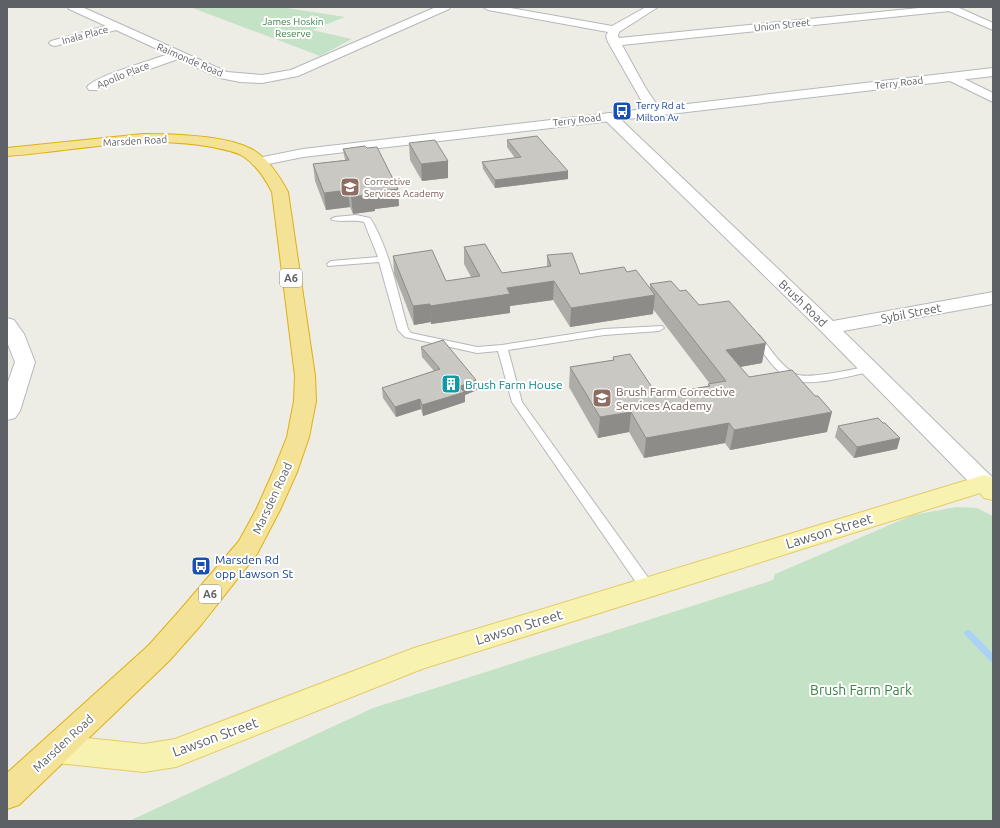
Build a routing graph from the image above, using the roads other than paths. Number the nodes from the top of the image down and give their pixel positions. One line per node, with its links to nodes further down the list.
1 (72, 7): 7 (street, Raimonde Road)
2 (445, 7): 11 (street, Raimonde Road)
3 (488, 7): 8 (street)
4 (653, 7): 8 (street)
5 (949, 8): 6 (street); 9 (street, Union Street)
6 (993, 27)
7 (115, 28): 10 (street, Inala Place); 11 (street, Raimonde Road)
8 (614, 30): 9 (street)
9 (614, 42): 16 (street)
10 (55, 43)
11 (177, 55): 14 (street, Apollo Place)
12 (993, 72): 13 (street, Terry Road)
13 (952, 77): 15 (street); 16 (street, Terry Road)
14 (93, 87)
15 (993, 98)
16 (654, 111): 17 (street, Terry Road)
17 (610, 117): 20 (street, Terry Road); 27 (street, Brush Road)
18 (7, 152): 20 (highway, Marsden Road / A6)
19 (7, 158): 20 (highway, Marsden Road)
20 (258, 162): 34 (highway, Marsden Road / A6)
21 (335, 219): 22 (lane)
22 (383, 259): 23 (lane); 29 (lane)
23 (331, 264)
24 (993, 298): 27 (street, Sybil Street)
25 (7, 324): 31 (street)
26 (659, 328): 29 (lane)
27 (829, 328): 30 (street, Brush Road)
28 (750, 331): 30 (lane)
29 (502, 348): 33 (lane)
30 (869, 369): 32 (street, Brush Road)
31 (7, 413)
32 (988, 488): 33 (main road, Lawson Street)
33 (646, 587): 34 (main road, Lawson Street)
34 (57, 749): 35 (highway, Marsden Road / A6)
35 (7, 794)

